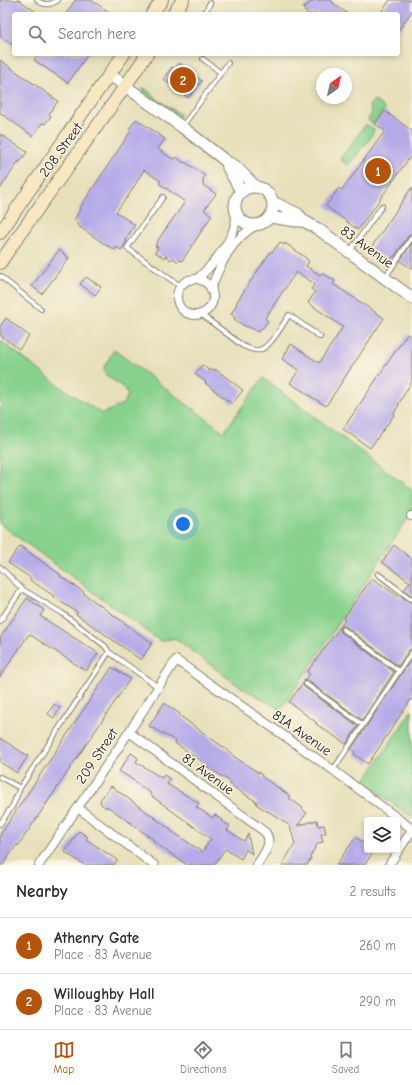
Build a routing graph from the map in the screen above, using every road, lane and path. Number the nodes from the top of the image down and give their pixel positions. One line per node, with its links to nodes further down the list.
1 (37, 0): 2 (lane)
2 (58, 0)
3 (162, 0): 6 (main road)
4 (183, 0): 7 (main road)
5 (210, 3): 8 (lane)
6 (153, 12)
7 (174, 12)
8 (205, 12)
9 (123, 56): 14 (main road, 208 Street)
10 (146, 56): 15 (main road, 208 Street)
11 (203, 59): 13 (lane)
12 (228, 63): 13 (lane)
13 (221, 73): 16 (lane)
14 (110, 76): 15 (street); 27 (main road, 208 Street)
15 (125, 86): 16 (street); 30 (main road, 208 Street)
16 (182, 127): 17 (street)
17 (227, 162): 18 (street); 19 (street)
18 (256, 187): 19 (street); 21 (street)
19 (241, 191): 23 (street)
20 (163, 197): 34 (lane)
21 (273, 202): 24 (street); 25 (street, 83 Avenue)
22 (382, 206): 29 (lane)
23 (236, 213): 26 (street); 33 (street)
24 (270, 217): 25 (street, 83 Avenue); 26 (street)
25 (304, 221): 29 (street, 83 Avenue)
26 (257, 225): 35 (street)
27 (0, 233)
28 (412, 238): 32 (lane)
29 (349, 252): 32 (street, 83 Avenue)
30 (0, 263)
31 (0, 276): 37 (lane)
32 (385, 278): 36 (street, 83 Avenue)
33 (197, 279): 34 (street); 35 (street)
34 (180, 286): 38 (street)
35 (211, 289): 38 (street)
36 (412, 298)
37 (41, 309)
38 (202, 315): 39 (lane)
39 (320, 337)
40 (0, 567): 42 (lane)
41 (378, 574): 43 (lane)
42 (22, 589): 44 (lane); 46 (lane)
43 (412, 600)
44 (0, 621)
45 (343, 628): 49 (lane)
46 (109, 652): 51 (lane); 56 (lane)
47 (412, 652): 49 (lane)
48 (176, 660): 51 (street, 209 Street); 54 (street, 81A Avenue)
49 (399, 671): 52 (lane)
50 (306, 684): 52 (lane)
51 (158, 687): 53 (street, 209 Street)
52 (363, 725): 54 (lane)
53 (129, 732): 57 (street, 209 Street); 62 (street, 81 Avenue)
54 (333, 770): 59 (street, 81A Avenue)
55 (0, 777): 56 (lane)
56 (20, 788): 58 (lane)
57 (78, 808): 60 (street, 209 Street); 61 (street)
58 (0, 824)
59 (412, 830): 63 (street)
60 (38, 865)
61 (154, 865)
62 (257, 865)
63 (389, 865)

